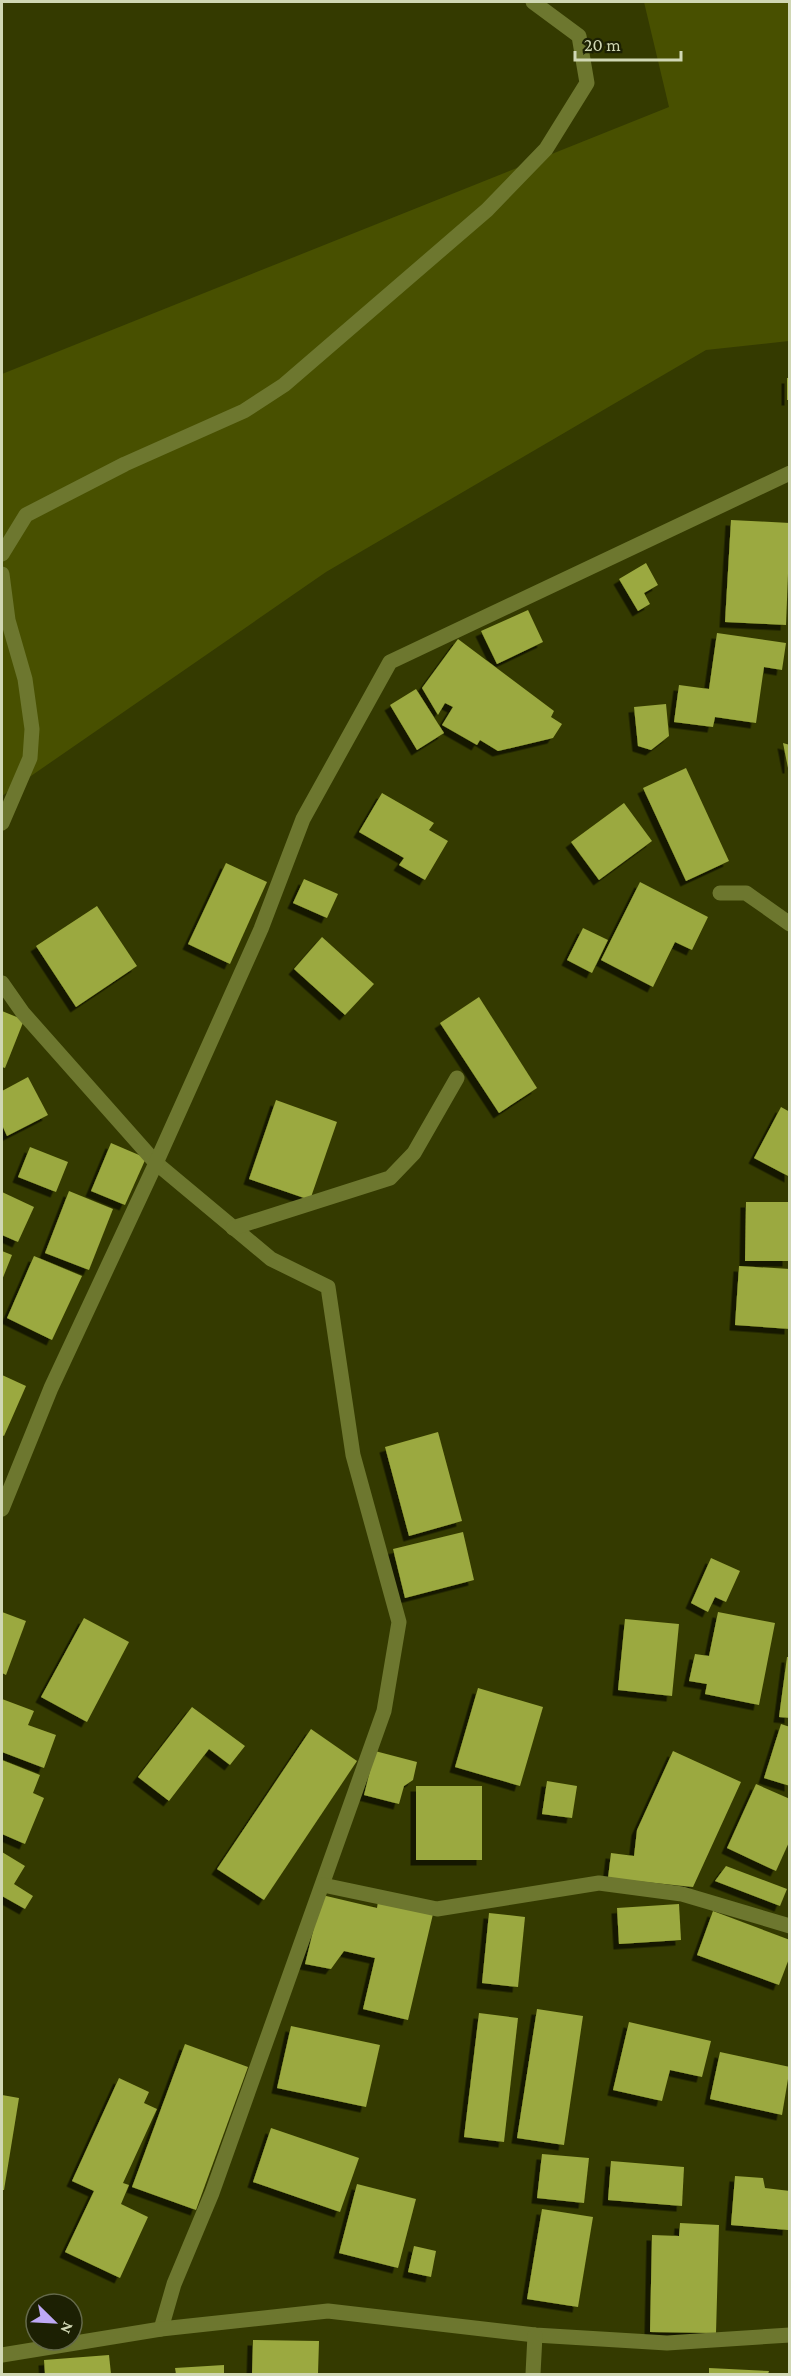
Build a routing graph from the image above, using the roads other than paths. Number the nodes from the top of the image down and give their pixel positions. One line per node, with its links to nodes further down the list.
1 (533, 2): 3 (street)
2 (789, 474): 10 (street)
3 (2, 554)
4 (2, 574): 5 (street)
5 (2, 823)
6 (720, 893): 7 (street)
7 (789, 924)
8 (2, 983): 10 (street)
9 (457, 1078): 11 (street)
10 (156, 1163): 11 (street); 12 (street)
11 (233, 1228): 13 (street)
12 (2, 1509)
13 (324, 1885): 14 (street); 15 (street)
14 (789, 1926)
15 (161, 2329): 16 (street); 18 (street)
16 (535, 2335): 17 (street); 19 (street)
17 (789, 2335)
18 (2, 2355)
19 (533, 2374)

